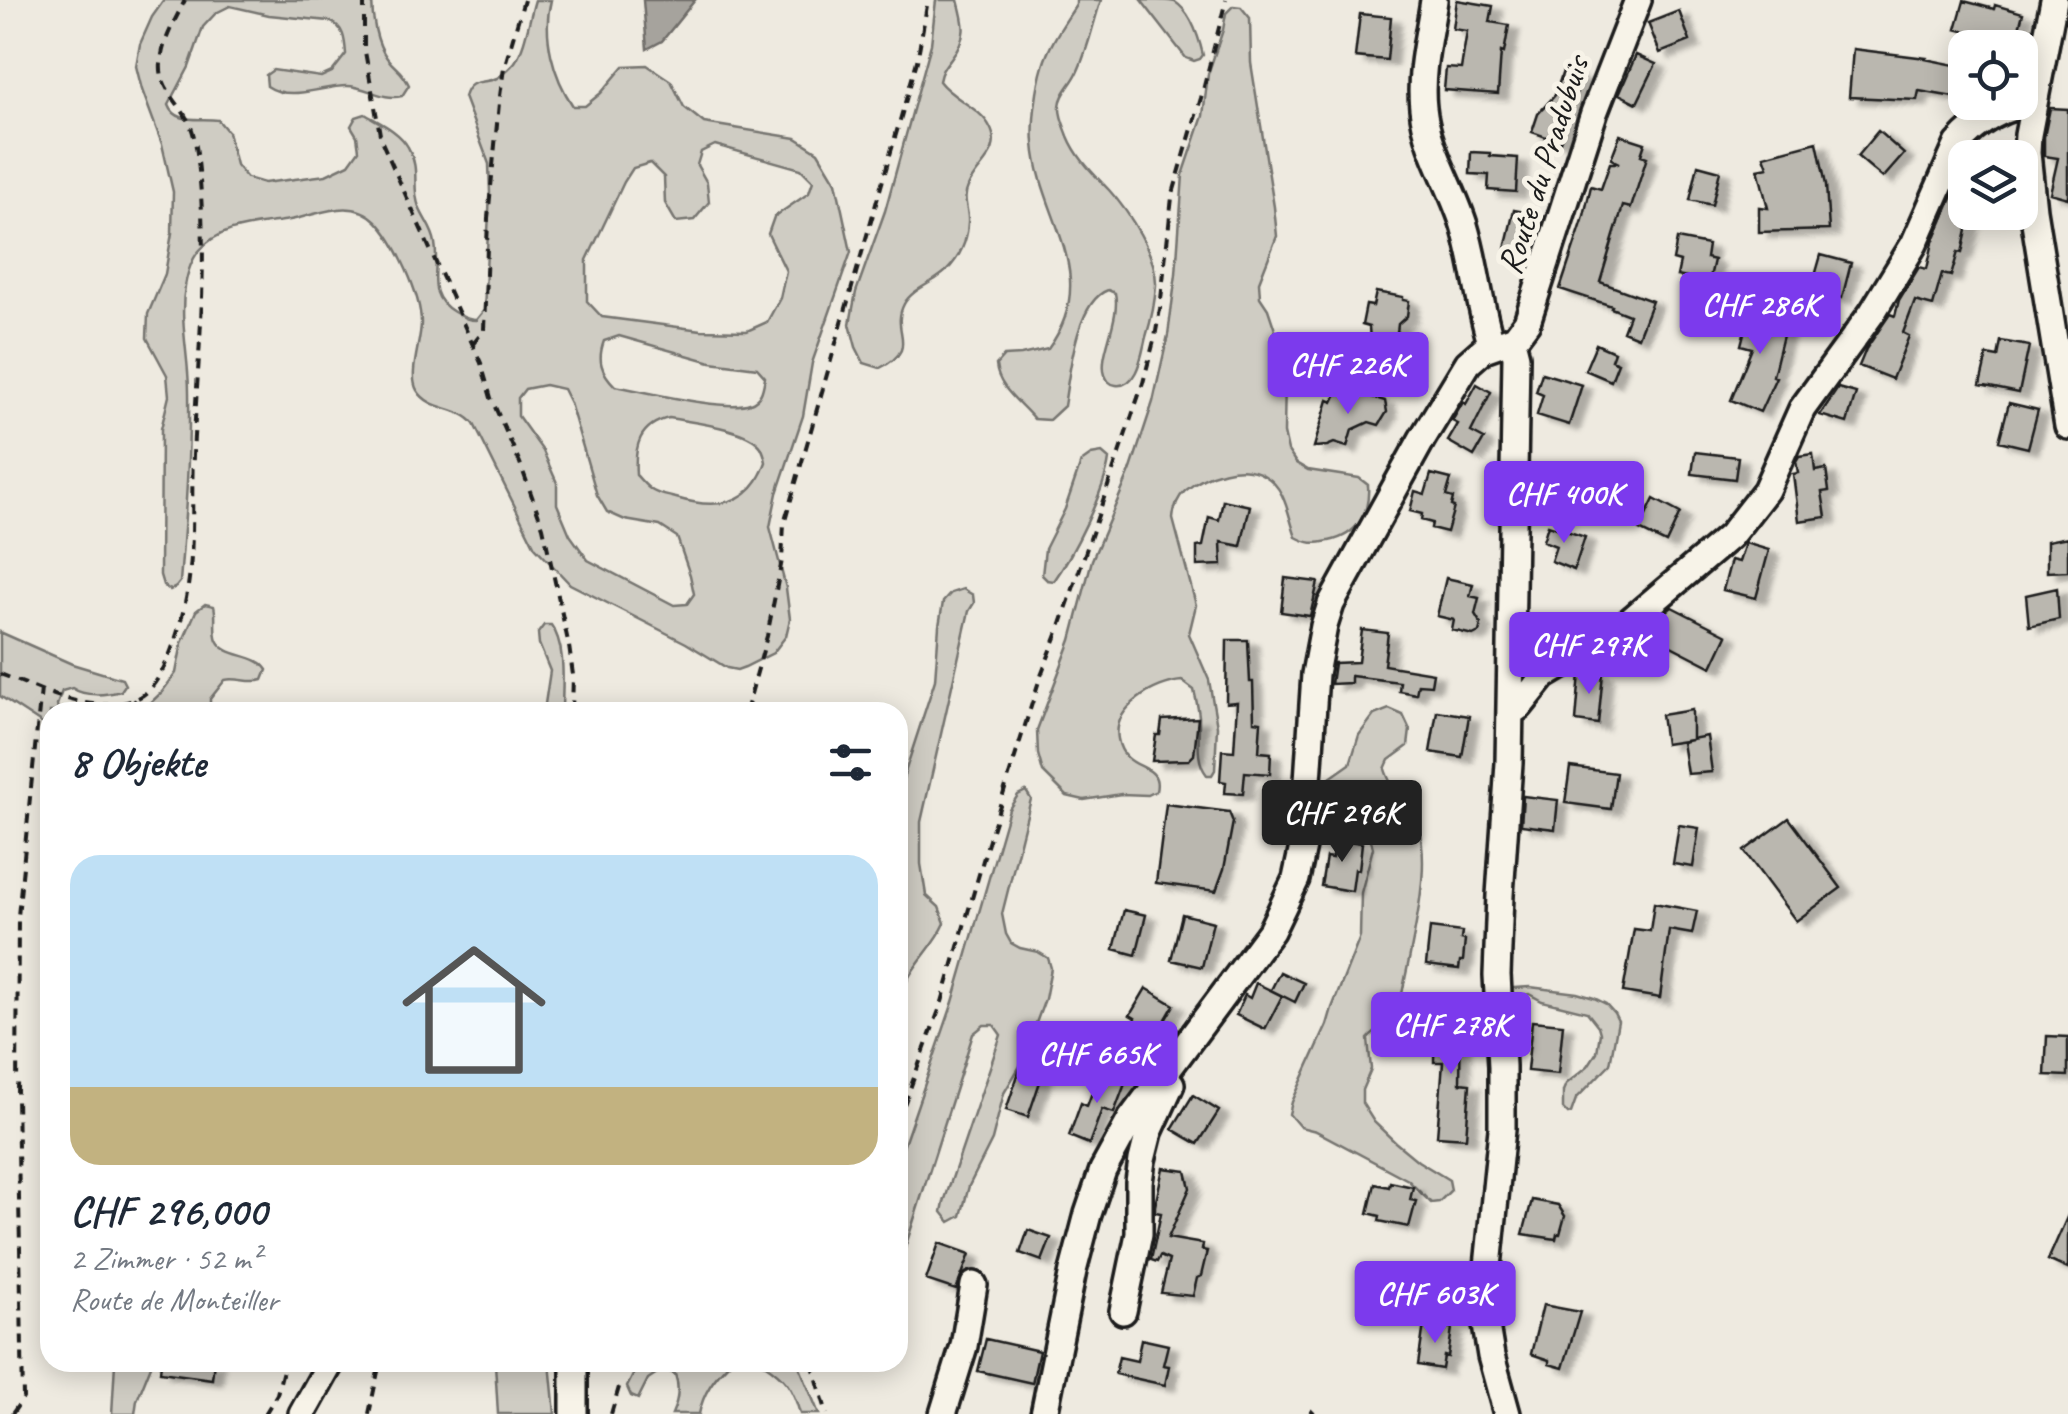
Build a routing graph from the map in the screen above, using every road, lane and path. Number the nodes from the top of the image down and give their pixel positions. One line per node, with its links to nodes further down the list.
1 (185, 0): 18 (path)
2 (364, 0): 14 (path)
3 (524, 0): 14 (path)
4 (928, 0): 23 (path)
5 (1226, 0): 26 (path)
6 (1434, 0): 13 (street)
7 (1638, 0): 13 (street, Route du Pradubuis)
8 (2054, 0): 9 (street)
9 (2038, 83)
10 (1988, 120): 24 (street)
11 (2031, 120): 12 (street)
12 (2060, 328): 15 (street)
13 (1503, 343): 24 (street); 25 (street, Route du Pradubuis)
14 (472, 344): 22 (path)
15 (2068, 426)
16 (0, 674): 17 (path)
17 (41, 690): 19 (path); 35 (path)
18 (133, 700): 20 (path); 21 (path)
19 (83, 702)
20 (118, 702)
21 (136, 702)
22 (572, 702)
23 (749, 702)
24 (1510, 713): 44 (street)
25 (1172, 1066): 28 (street); 43 (street, Route du Pradubuis)
26 (908, 1093)
27 (974, 1285): 42 (street)
28 (1123, 1311)
29 (282, 1372): 36 (path)
30 (326, 1372): 37 (street)
31 (378, 1372): 38 (path)
32 (574, 1372): 39 (street)
33 (815, 1372): 41 (path)
34 (620, 1384): 40 (path)
35 (12, 1414)
36 (265, 1414)
37 (302, 1414)
38 (369, 1414)
39 (574, 1414)
40 (612, 1414)
41 (827, 1414)
42 (943, 1414)
43 (1044, 1414)
44 (1507, 1414)

